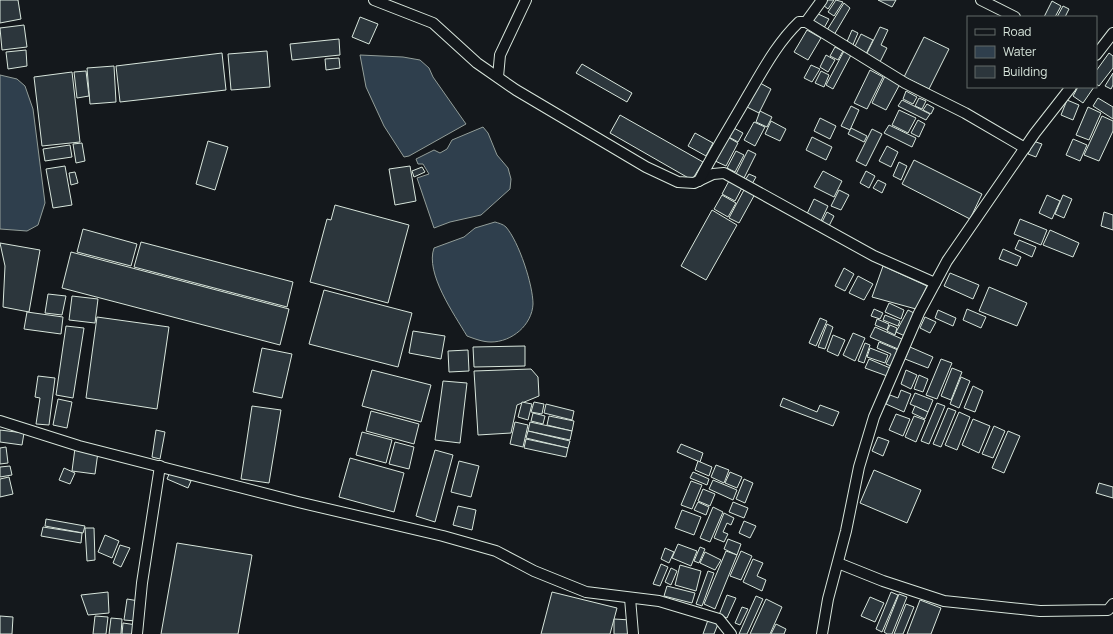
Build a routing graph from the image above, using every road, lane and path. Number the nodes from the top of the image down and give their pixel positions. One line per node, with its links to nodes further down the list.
1 (374, 0): 9 (street)
2 (526, 0): 9 (street)
3 (822, 0): 6 (street)
4 (981, 0): 5 (street)
5 (1013, 16)
6 (806, 22): 11 (street); 12 (street)
7 (1113, 34): 8 (street)
8 (1097, 54)
9 (498, 77): 12 (street)
10 (1070, 88): 11 (street)
11 (1025, 148): 13 (street)
12 (699, 181): 13 (street)
13 (935, 283): 16 (street)
14 (0, 421): 15 (street)
15 (160, 466): 17 (street); 19 (street)
16 (838, 563): 18 (street); 22 (street)
17 (630, 598): 20 (street); 21 (street)
18 (1113, 604)
19 (137, 634)
20 (633, 634)
21 (731, 634)
22 (822, 634)

